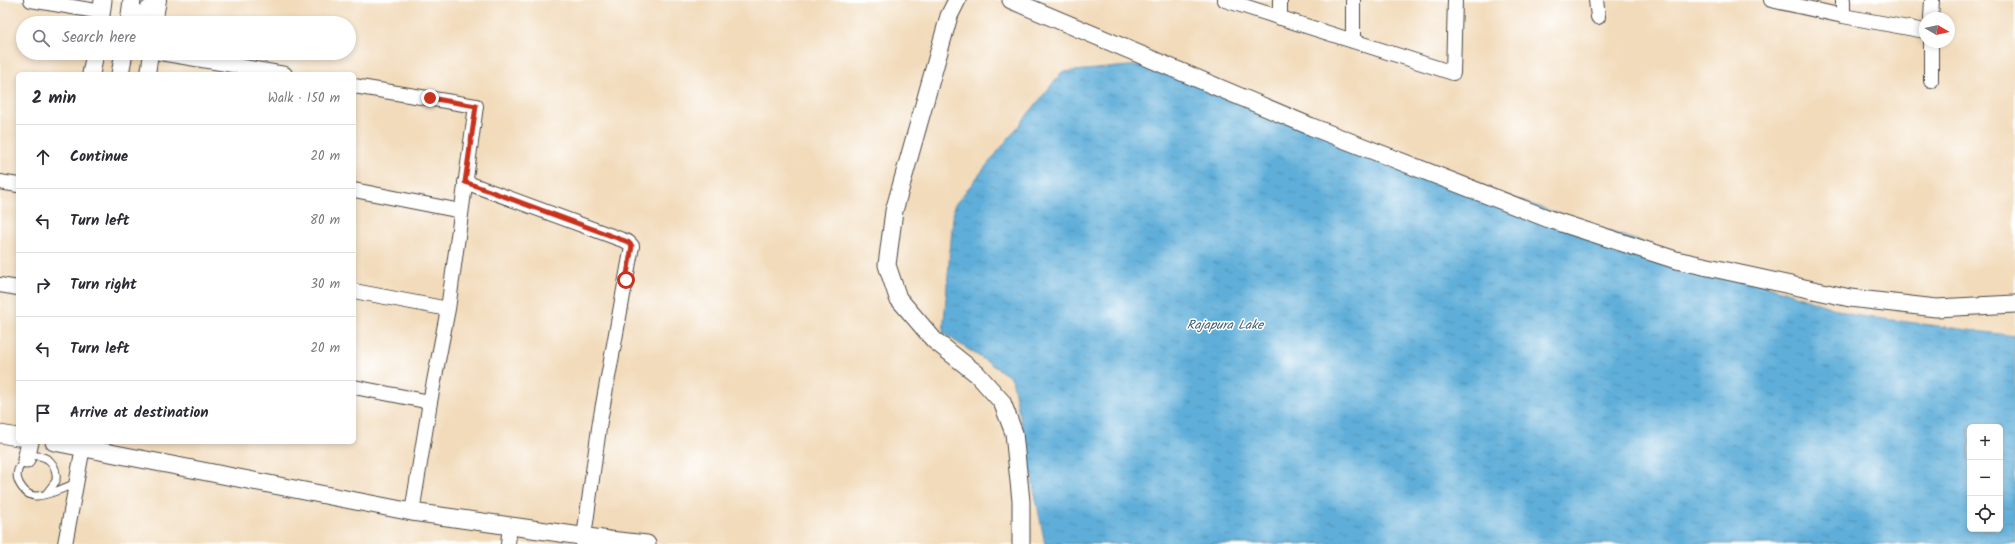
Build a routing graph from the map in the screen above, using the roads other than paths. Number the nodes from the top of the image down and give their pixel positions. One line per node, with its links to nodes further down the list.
1 (31, 0): 14 (street)
2 (132, 0): 16 (street)
3 (158, 0): 17 (street); 18 (street)
4 (957, 0): 63 (street)
5 (1011, 0): 43 (street)
6 (1225, 0): 21 (street)
7 (1280, 0): 21 (street)
8 (1353, 0): 23 (street)
9 (1455, 0): 23 (street)
10 (1596, 0): 20 (street)
11 (1842, 0): 19 (street)
12 (1932, 0): 15 (street)
13 (1777, 1): 19 (street)
14 (101, 12)
15 (1932, 12)
16 (130, 16)
17 (138, 16)
18 (156, 16)
19 (1842, 16): 22 (street)
20 (1598, 17)
21 (1280, 18): 23 (street)
22 (1919, 30)
23 (1353, 41)
24 (1931, 48): 33 (street)
25 (94, 60): 29 (street)
26 (123, 60): 30 (street)
27 (150, 60): 31 (street)
28 (202, 60): 32 (street)
29 (92, 72)
30 (120, 72)
31 (148, 72)
32 (273, 72)
33 (1931, 81)
34 (356, 86): 36 (street)
35 (0, 182): 37 (street)
36 (465, 182): 39 (street); 57 (street)
37 (16, 185)
38 (356, 190): 39 (street)
39 (461, 211): 44 (street)
40 (0, 285): 41 (street)
41 (16, 288)
42 (356, 291): 44 (street)
43 (2015, 304)
44 (448, 309): 46 (street)
45 (356, 387): 46 (street)
46 (430, 402): 55 (street)
47 (0, 434): 48 (street)
48 (16, 437)
49 (30, 444): 52 (street)
50 (69, 444): 51 (street)
51 (83, 447): 53 (street); 55 (street)
52 (26, 460): 54 (lane); 54 (lane)
53 (76, 483): 54 (lane); 60 (street)
54 (46, 494)
55 (412, 512): 56 (street)
56 (510, 525): 57 (street); 61 (street)
57 (583, 540): 58 (street)
58 (609, 542): 59 (street)
59 (629, 543): 62 (street)
60 (65, 544)
61 (508, 544)
62 (647, 544)
63 (1021, 544)

